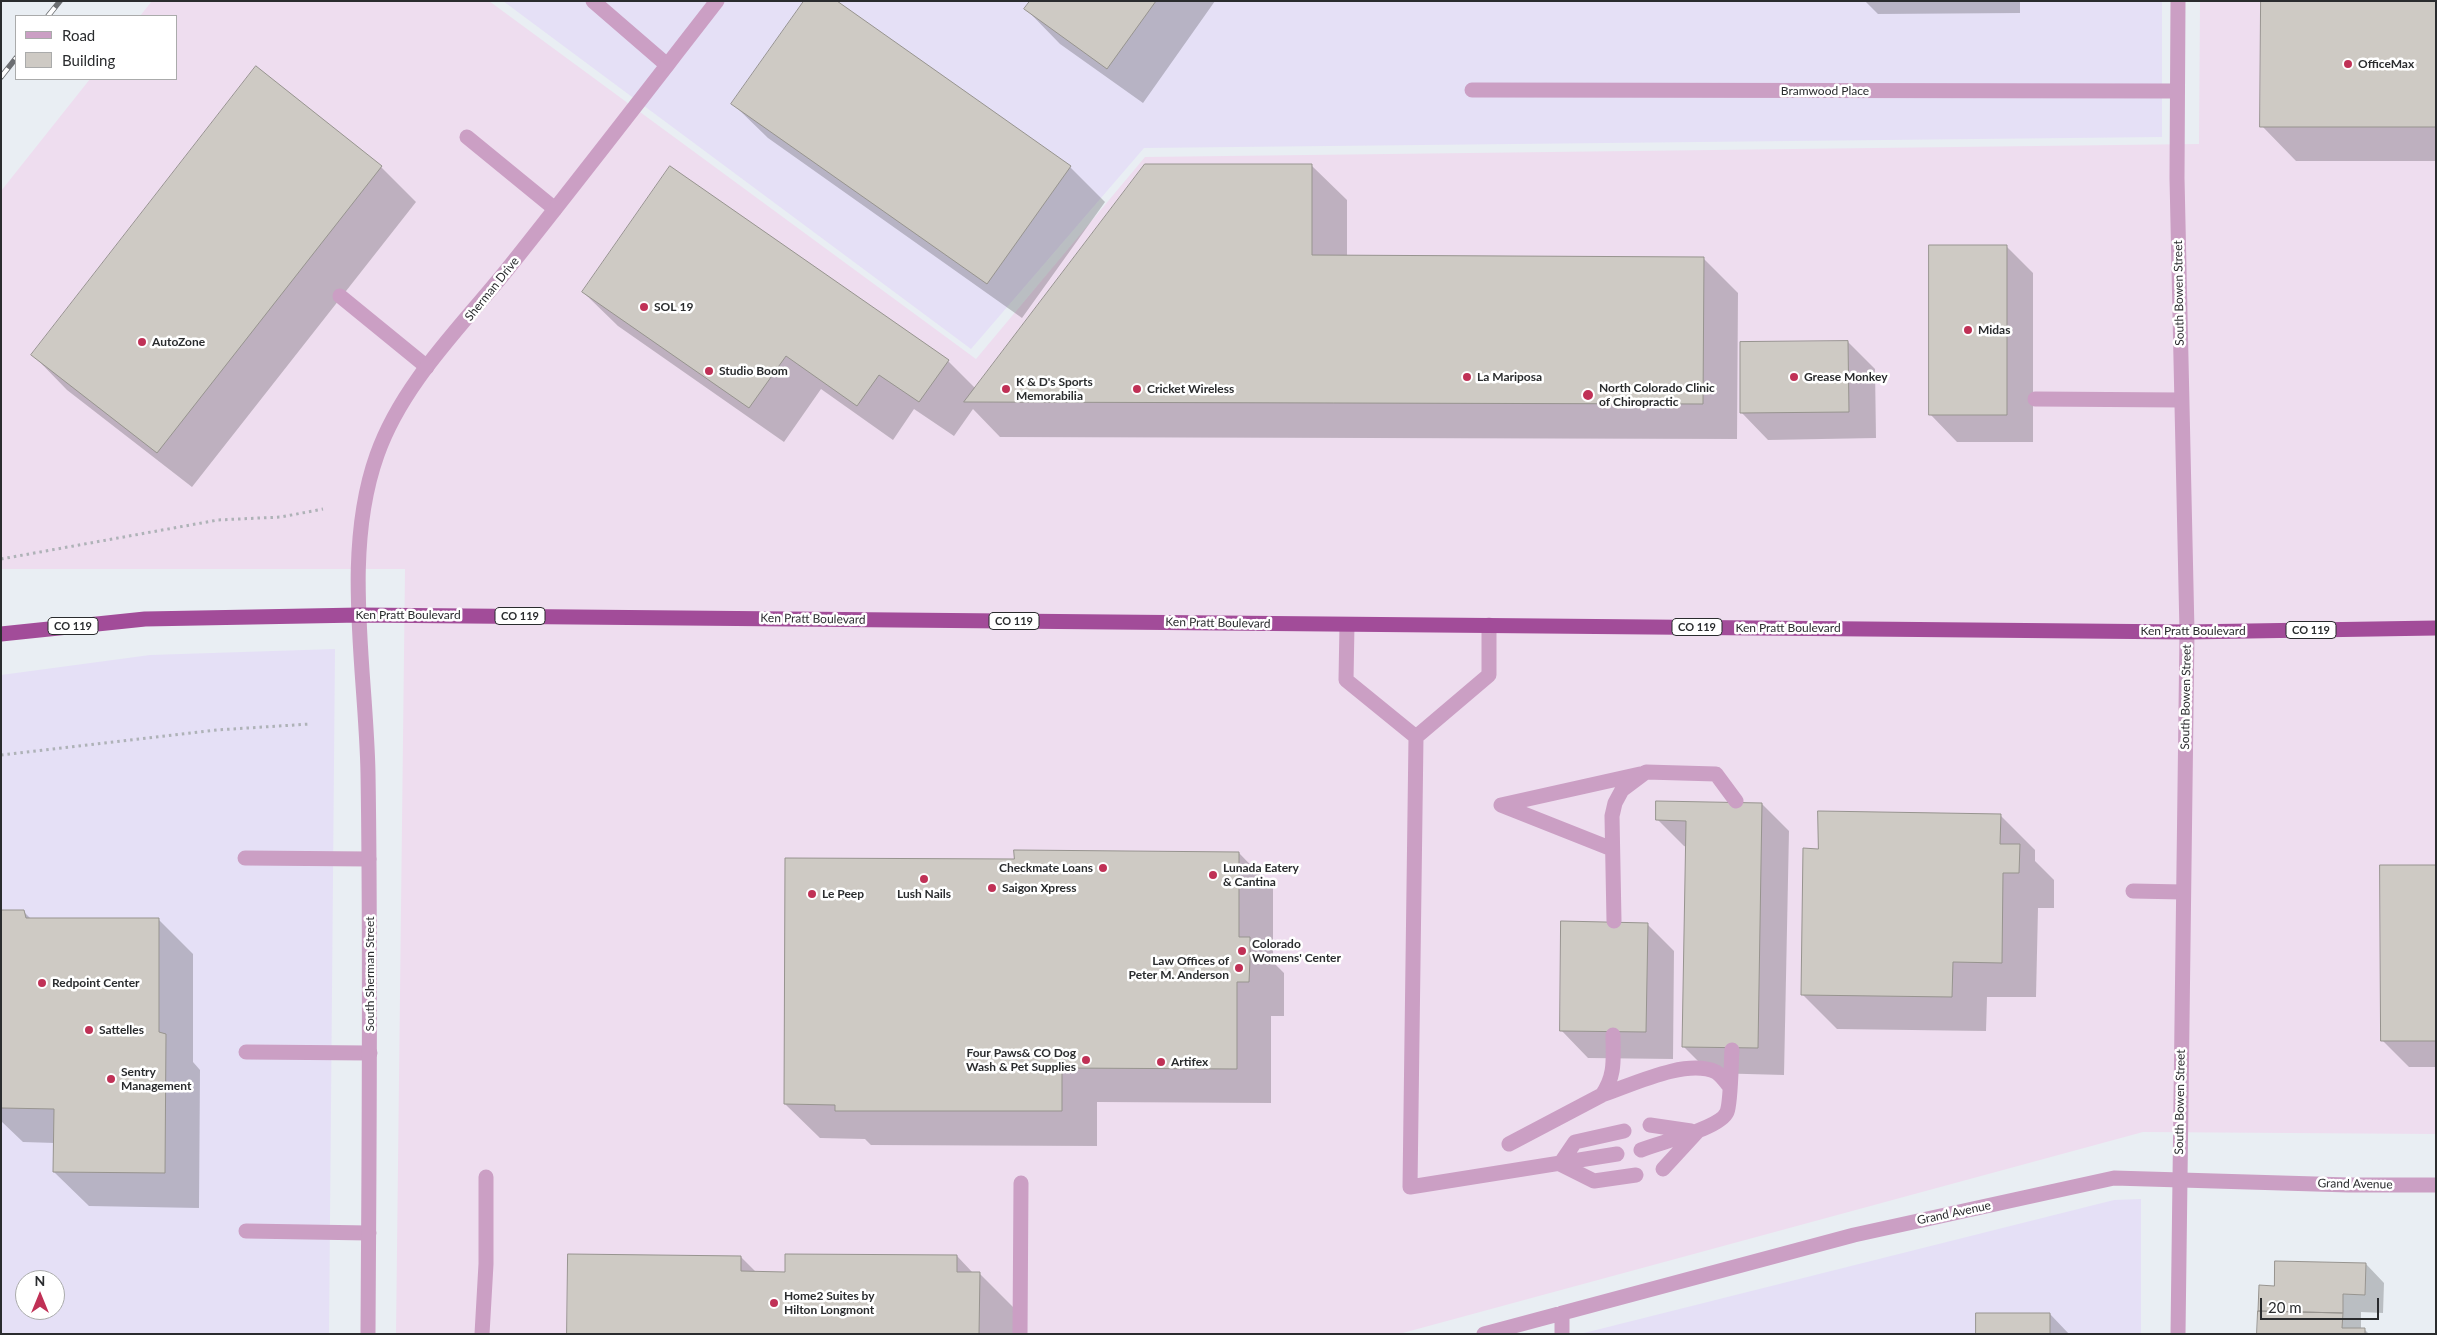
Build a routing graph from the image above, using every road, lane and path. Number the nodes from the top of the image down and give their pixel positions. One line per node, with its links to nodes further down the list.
1 (593, 1): 4 (street)
2 (717, 1): 4 (street, Sherman Drive)
3 (2178, 1): 6 (street, South Bowen Street)
4 (667, 65): 8 (street, Sherman Drive)
5 (1472, 90): 6 (street, Bramwood Place)
6 (2177, 91): 12 (street, South Bowen Street)
7 (467, 137): 8 (street)
8 (555, 208): 10 (street, Sherman Drive)
9 (340, 296): 10 (street)
10 (427, 368): 15 (street, Sherman Drive)
11 (2035, 399): 12 (street)
12 (2181, 400): 19 (street, South Bowen Street)
13 (323, 509): 14 (path)
14 (1, 559)
15 (360, 615): 16 (highway, Ken Pratt Boulevard / CO 119); 20 (highway, Ken Pratt Boulevard / CO 119); 28 (street, South Sherman Street)
16 (1347, 625): 17 (highway, Ken Pratt Boulevard / CO 119); 22 (street)
17 (1489, 625): 19 (highway, Ken Pratt Boulevard / CO 119); 22 (street)
18 (2436, 628): 19 (highway, Ken Pratt Boulevard / CO 119)
19 (2187, 632): 30 (street, South Bowen Street)
20 (1, 634)
21 (310, 724): 23 (path)
22 (1416, 737): 44 (street)
23 (1, 755)
24 (1646, 772): 25 (street); 26 (street); 26 (street)
25 (1736, 802)
26 (1612, 849): 31 (street)
27 (245, 858): 28 (street)
28 (369, 859): 35 (street, South Sherman Street)
29 (2133, 891): 30 (street)
30 (2183, 892): 48 (street, South Bowen Street)
31 (1614, 921)
32 (1613, 1035): 37 (street)
33 (1732, 1050): 36 (street)
34 (246, 1052): 35 (street)
35 (370, 1053): 52 (street, South Sherman Street)
36 (1730, 1086): 37 (street); 40 (street)
37 (1602, 1095): 41 (street)
38 (1650, 1125): 40 (street)
39 (1624, 1130): 44 (street)
40 (1697, 1132): 42 (street); 45 (street)
41 (1509, 1144)
42 (1641, 1150)
43 (1617, 1154): 44 (street)
44 (1560, 1164): 46 (street)
45 (1663, 1170)
46 (1636, 1175)
47 (486, 1177): 55 (street)
48 (2179, 1179): 50 (street, Grand Avenue); 53 (street, Grand Avenue); 59 (street, South Bowen Street)
49 (1021, 1183): 56 (street)
50 (2436, 1185)
51 (246, 1231): 52 (street)
52 (369, 1233): 54 (street, South Sherman Street)
53 (1562, 1313): 57 (street, Grand Avenue); 58 (street)
54 (368, 1334)
55 (482, 1334)
56 (1020, 1334)
57 (1484, 1334)
58 (1562, 1334)
59 (2178, 1334)

